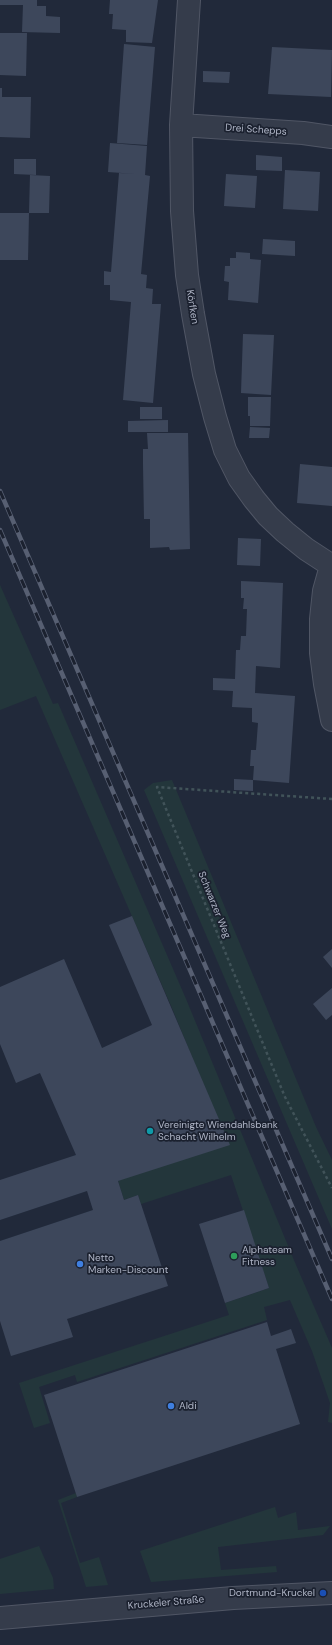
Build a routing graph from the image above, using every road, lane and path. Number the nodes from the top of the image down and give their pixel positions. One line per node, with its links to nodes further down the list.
1 (189, 0): 2 (street, Körfken)
2 (181, 125): 3 (street, Drei Schepps); 4 (street, Körfken)
3 (332, 137)
4 (331, 566): 5 (street)
5 (332, 720)
6 (332, 799): 7 (path, Schwarzer Weg)
7 (332, 1188)
8 (332, 1593): 9 (street, Kruckeler Straße)
9 (0, 1618)

